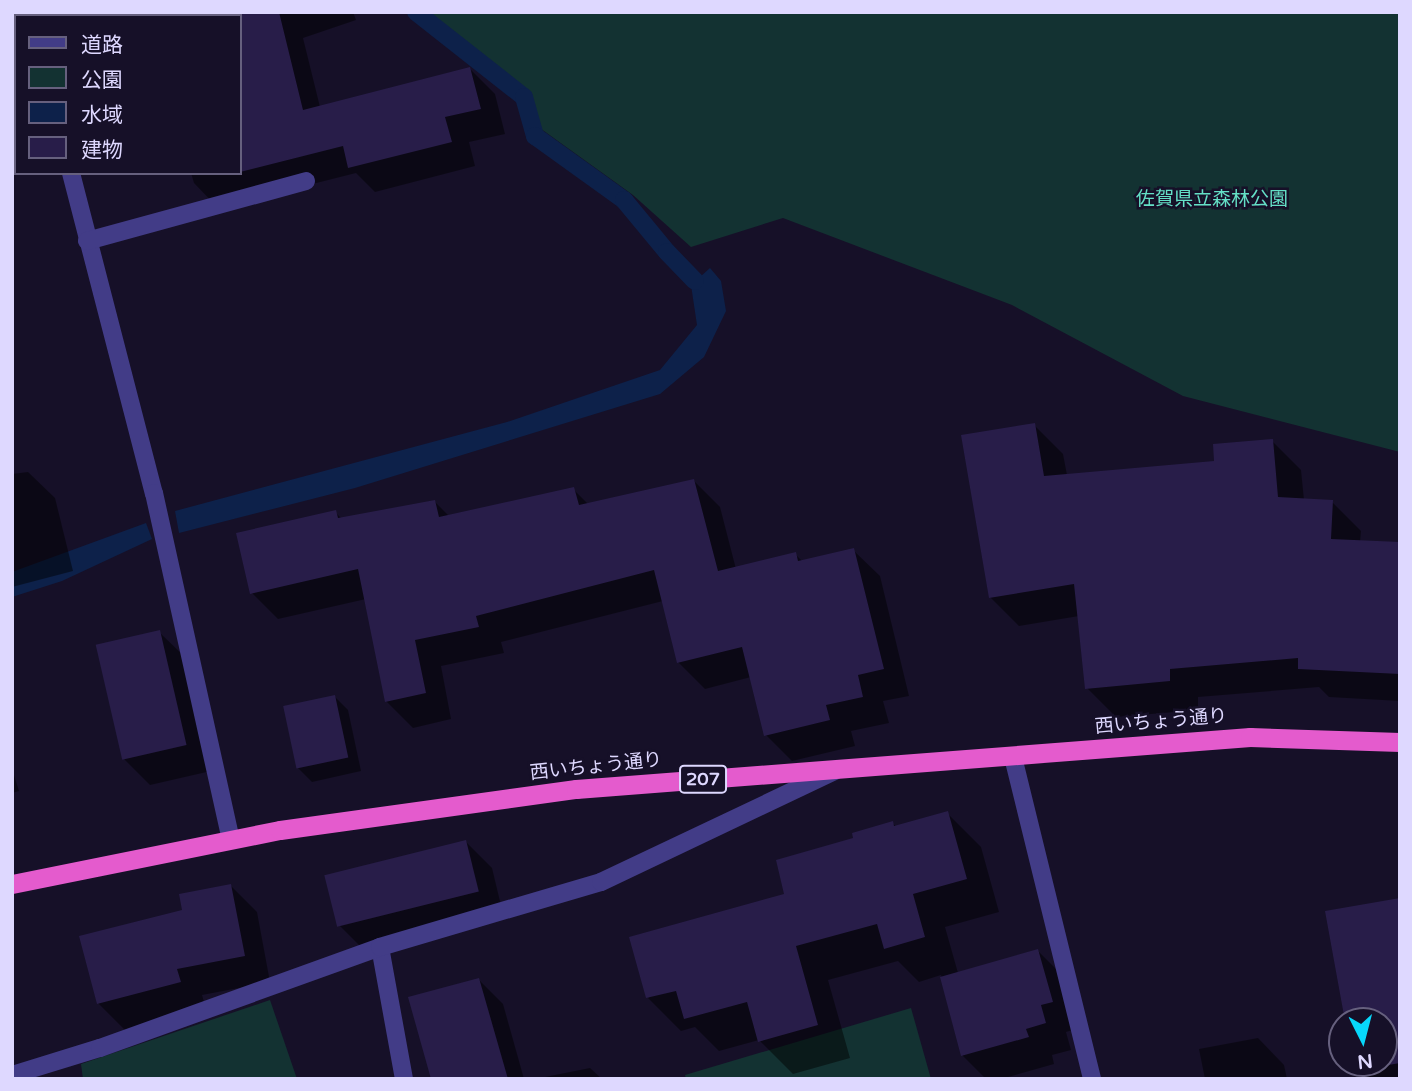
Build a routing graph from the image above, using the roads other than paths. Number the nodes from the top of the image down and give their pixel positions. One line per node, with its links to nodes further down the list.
1 (71, 175): 3 (street)
2 (306, 181): 3 (street)
3 (87, 241): 7 (street)
4 (1400, 741): 5 (highway, 西いちょう通り / 207)
5 (1013, 757): 6 (highway, 西いちょう通り / 207); 12 (street)
6 (838, 769): 7 (highway, 西いちょう通り / 207); 9 (street)
7 (231, 840): 8 (highway, 西いちょう通り / 207)
8 (12, 884)
9 (380, 947): 10 (street); 11 (street)
10 (12, 1075)
11 (404, 1079)
12 (1092, 1079)

